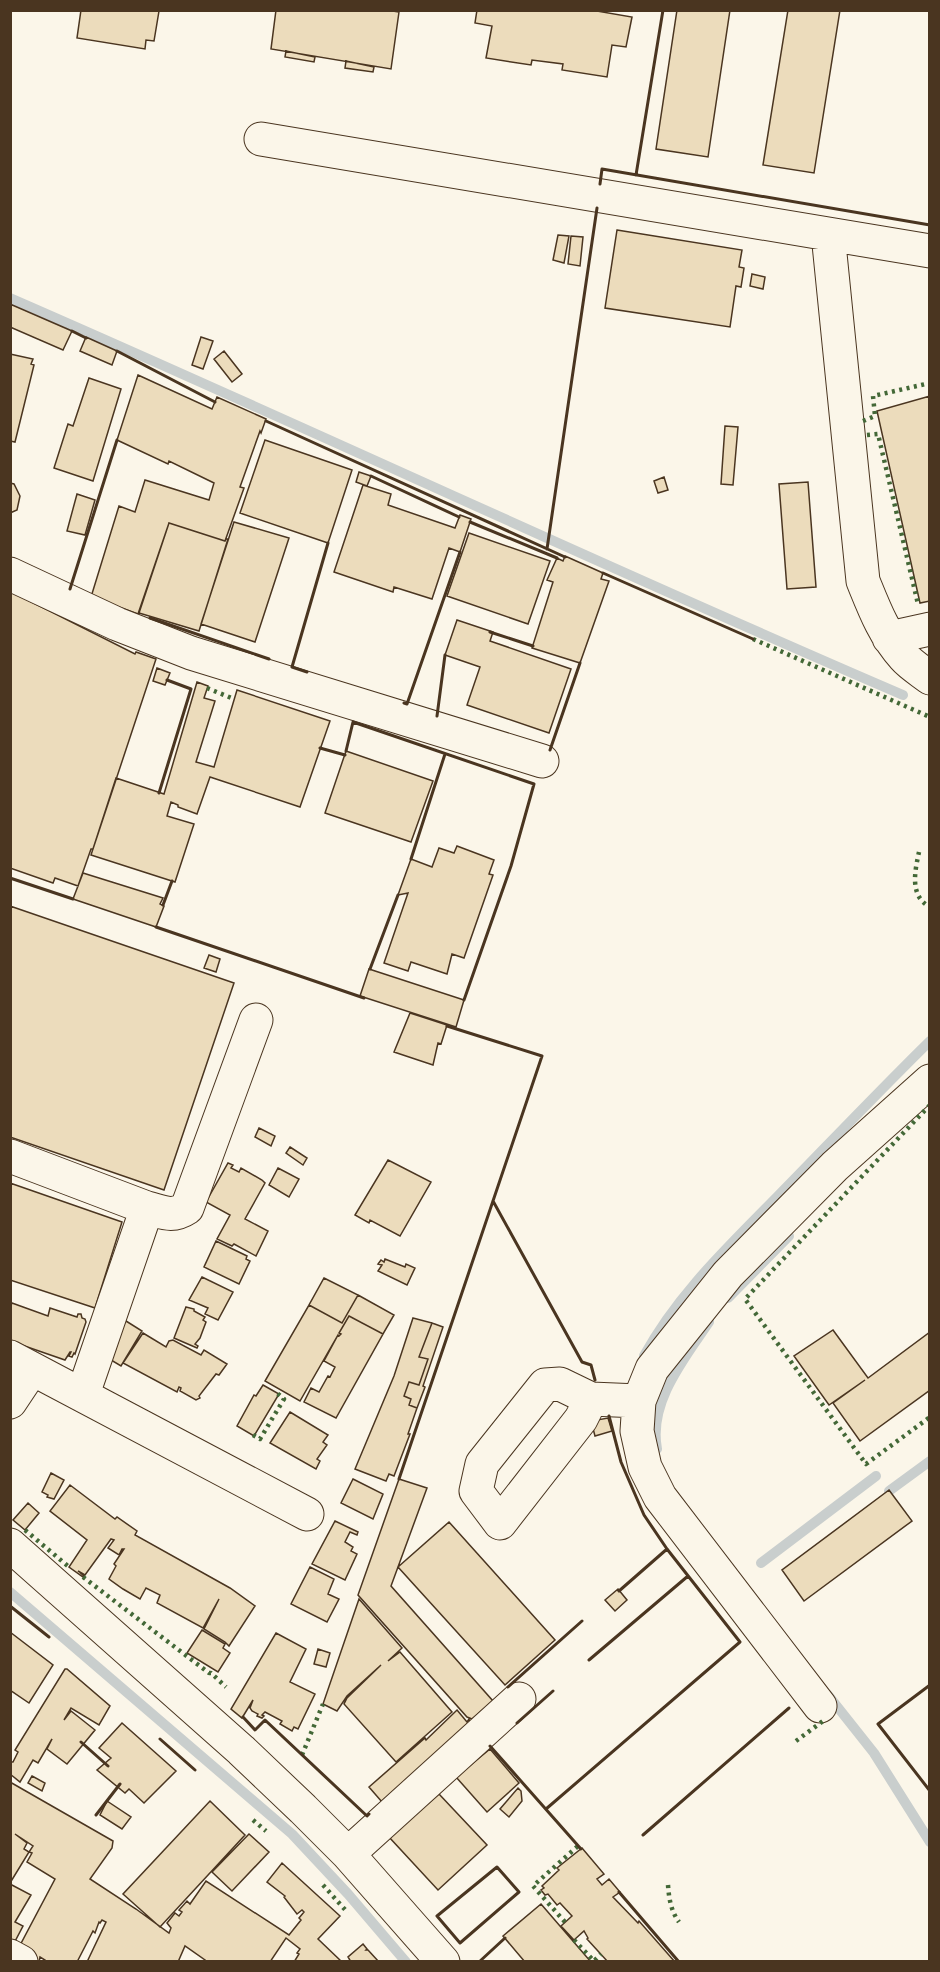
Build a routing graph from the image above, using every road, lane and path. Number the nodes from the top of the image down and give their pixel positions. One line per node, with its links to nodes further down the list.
1 (261, 139): 2 (street)
2 (828, 234): 3 (street); 6 (street)
3 (930, 251)
4 (10, 574): 8 (street)
5 (930, 629): 6 (street)
6 (889, 638): 7 (street)
7 (930, 678)
8 (542, 761)
9 (256, 1020): 12 (street)
10 (930, 1081): 16 (street)
11 (10, 1156): 12 (street)
12 (147, 1208): 14 (street)
13 (21, 1363): 14 (street); 17 (street)
14 (83, 1394): 18 (street)
15 (591, 1399): 16 (street)
16 (639, 1401): 21 (street)
17 (10, 1402)
18 (308, 1514)
19 (10, 1545): 22 (street)
20 (519, 1699): 22 (street)
21 (820, 1706)
22 (348, 1854): 25 (street)
23 (10, 1956): 24 (street)
24 (21, 1962)
25 (443, 1962)

